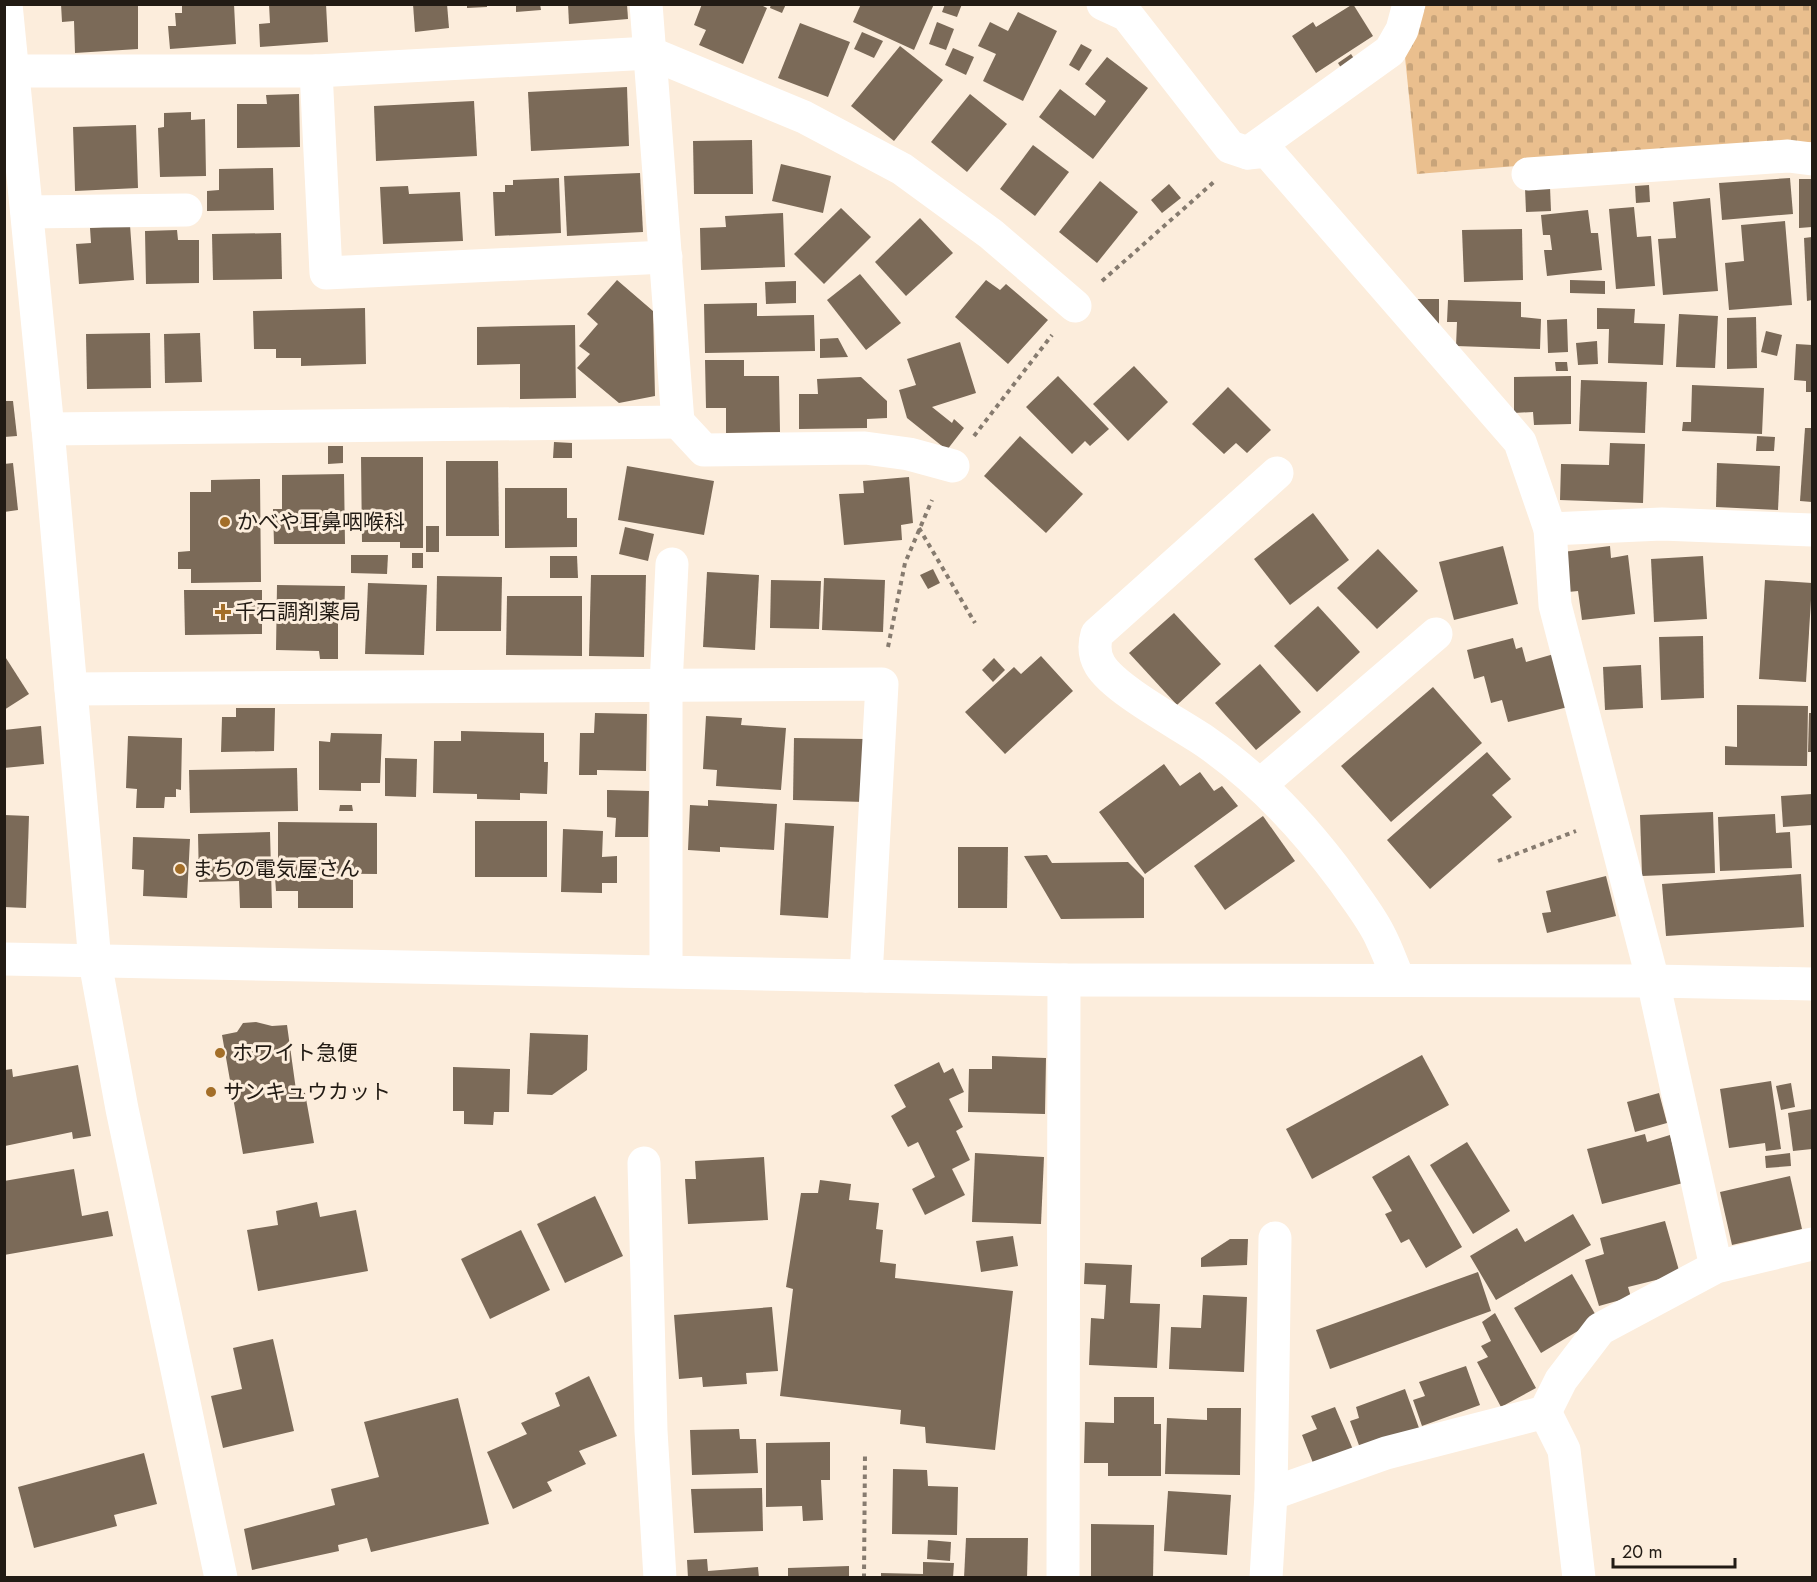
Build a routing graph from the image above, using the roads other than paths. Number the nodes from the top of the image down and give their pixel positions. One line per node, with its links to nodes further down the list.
1 (6, 4): 6 (street)
2 (646, 4): 5 (street)
3 (1409, 4): 8 (street)
4 (1119, 8): 8 (street)
5 (650, 52): 7 (street); 13 (street); 14 (street)
6 (12, 71): 7 (street); 12 (street)
7 (315, 71): 13 (street)
8 (1248, 153): 19 (street)
9 (1812, 159): 10 (street)
10 (1528, 174)
11 (186, 210): 12 (street)
12 (27, 212): 16 (street)
13 (666, 257): 15 (street)
14 (1075, 306)
15 (678, 422): 16 (street); 17 (street)
16 (48, 429): 24 (street)
17 (952, 466)
18 (1277, 473): 25 (street)
19 (1550, 530): 20 (street); 32 (street)
20 (1812, 530)
21 (672, 564): 23 (street)
22 (1436, 634): 25 (street)
23 (666, 685): 24 (street); 28 (street); 29 (street)
24 (71, 689): 27 (street)
25 (1260, 784): 31 (street)
26 (4, 959): 27 (street)
27 (95, 962): 28 (street); 40 (street)
28 (666, 971): 29 (street)
29 (866, 976): 30 (street)
30 (1064, 980): 31 (street); 42 (street)
31 (1399, 980): 32 (street)
32 (1653, 981): 33 (street); 37 (street)
33 (1812, 984)
34 (644, 1163): 41 (street)
35 (1275, 1238): 39 (street)
36 (1812, 1244): 37 (street)
37 (1716, 1267): 38 (street)
38 (1545, 1412): 39 (street); 44 (street)
39 (1271, 1494): 43 (street)
40 (221, 1578)
41 (660, 1578)
42 (1063, 1578)
43 (1266, 1578)
44 (1580, 1578)

